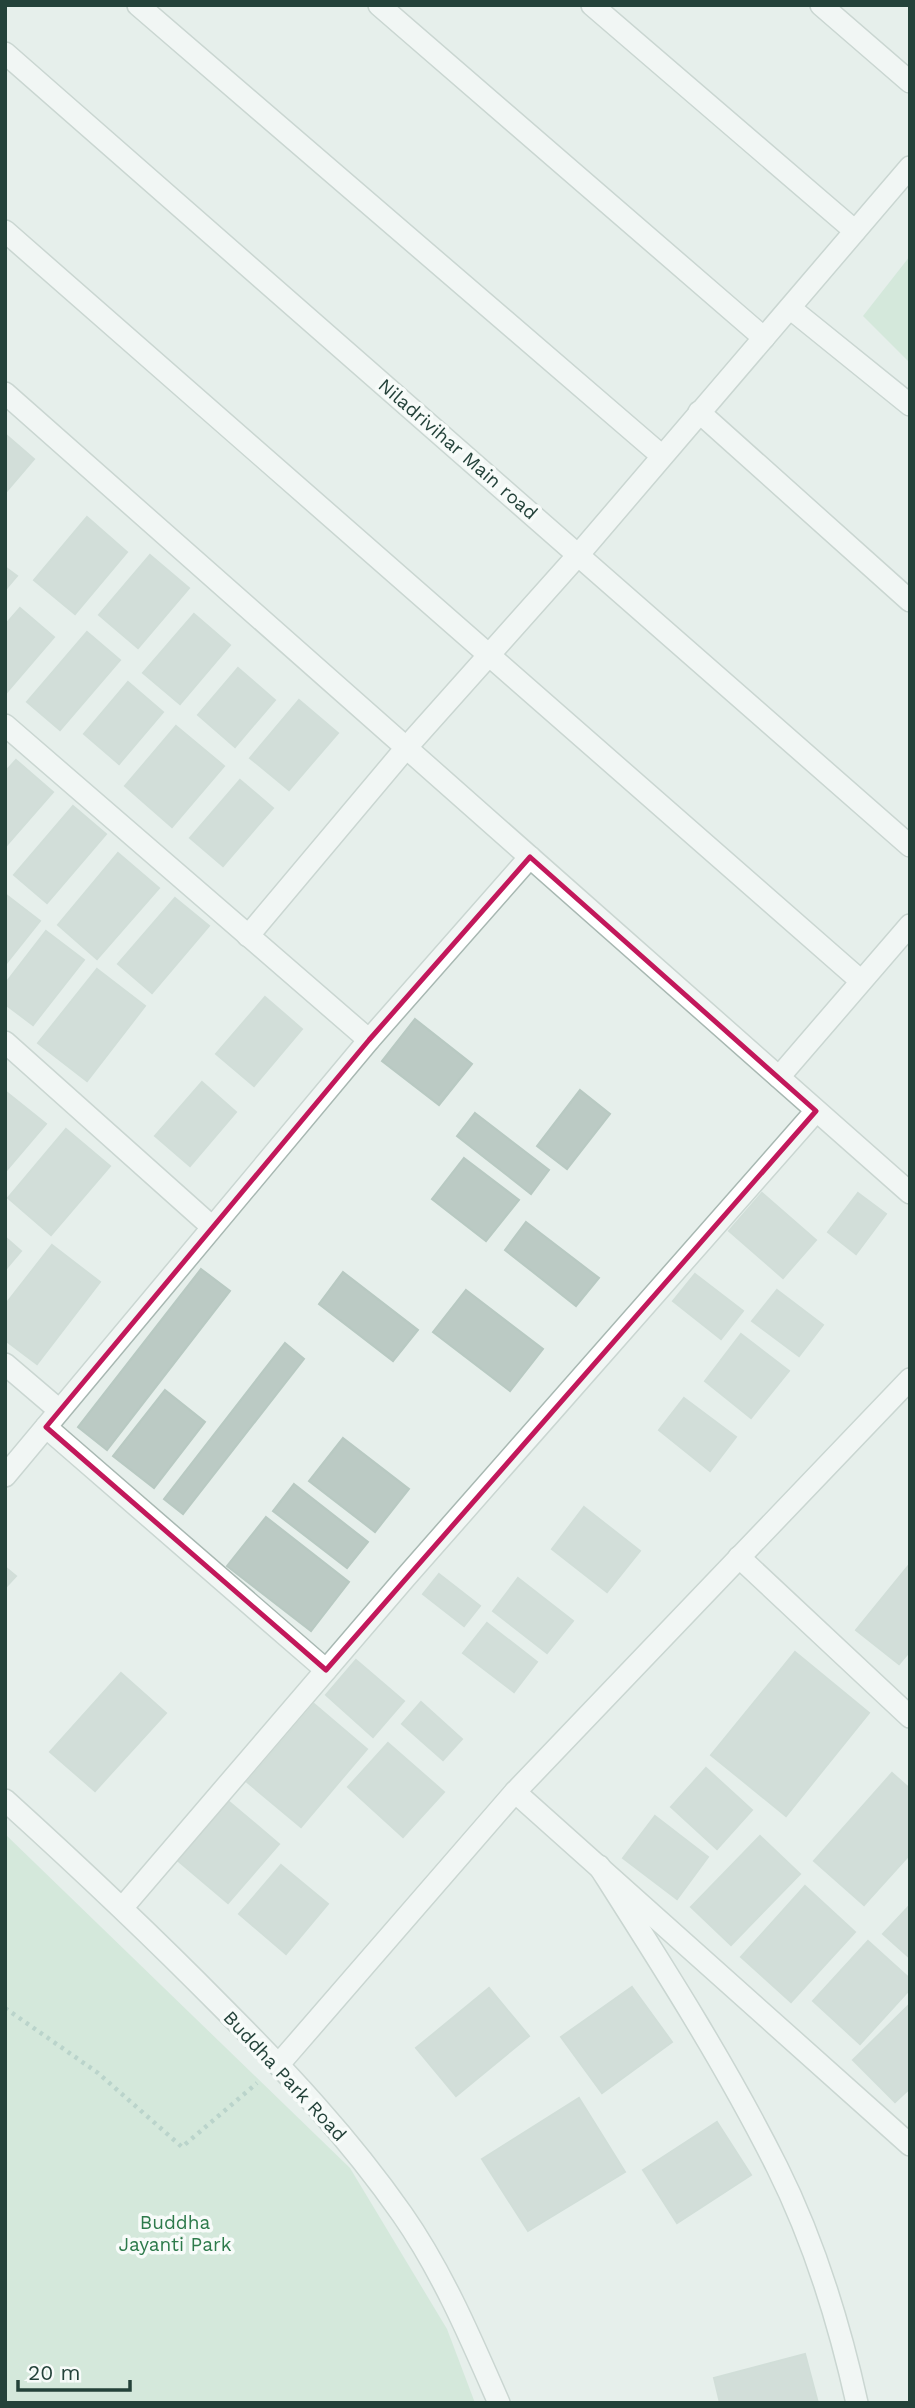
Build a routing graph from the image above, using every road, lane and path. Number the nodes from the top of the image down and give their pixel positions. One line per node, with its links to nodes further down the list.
1 (138, 5): 15 (street)
2 (379, 5): 11 (street)
3 (592, 5): 8 (street)
4 (821, 5): 6 (street)
5 (5, 53): 16 (street, Niladrivihar Main road)
6 (910, 82)
7 (910, 167): 8 (street)
8 (855, 231): 10 (street)
9 (5, 232): 18 (street)
10 (790, 307): 11 (street); 13 (street)
11 (764, 338): 14 (street)
12 (5, 393): 20 (street)
13 (910, 405)
14 (699, 412): 15 (street); 17 (street)
15 (662, 457): 16 (street)
16 (579, 554): 18 (street); 21 (street, Niladrivihar Main road)
17 (910, 601)
18 (489, 655): 20 (street); 25 (street)
19 (5, 725): 24 (street)
20 (407, 748): 22 (street); 24 (street)
21 (910, 846)
22 (530, 857): 26 (street); 28 (street)
23 (910, 925): 25 (street)
24 (248, 936): 26 (street)
25 (861, 981): 28 (street)
26 (369, 1040): 31 (street)
27 (5, 1042): 31 (street)
28 (779, 1077): 29 (street)
29 (816, 1111): 30 (street); 37 (street)
30 (910, 1193)
31 (211, 1226): 34 (street)
32 (5, 1364): 34 (street)
33 (910, 1379): 36 (street)
34 (53, 1418): 35 (street); 37 (street)
35 (5, 1476)
36 (739, 1557): 38 (street); 39 (street)
37 (326, 1670): 42 (street)
38 (910, 1717)
39 (515, 1793): 41 (street); 44 (street)
40 (5, 1800): 42 (street, Buddha Park Road)
41 (599, 1866): 45 (street); 47 (street)
42 (123, 1907): 44 (street, Buddha Park Road)
43 (5, 2008): 44 (path)
44 (279, 2064): 46 (street, Buddha Park Road)
45 (910, 2145)
46 (499, 2403)
47 (857, 2403)

